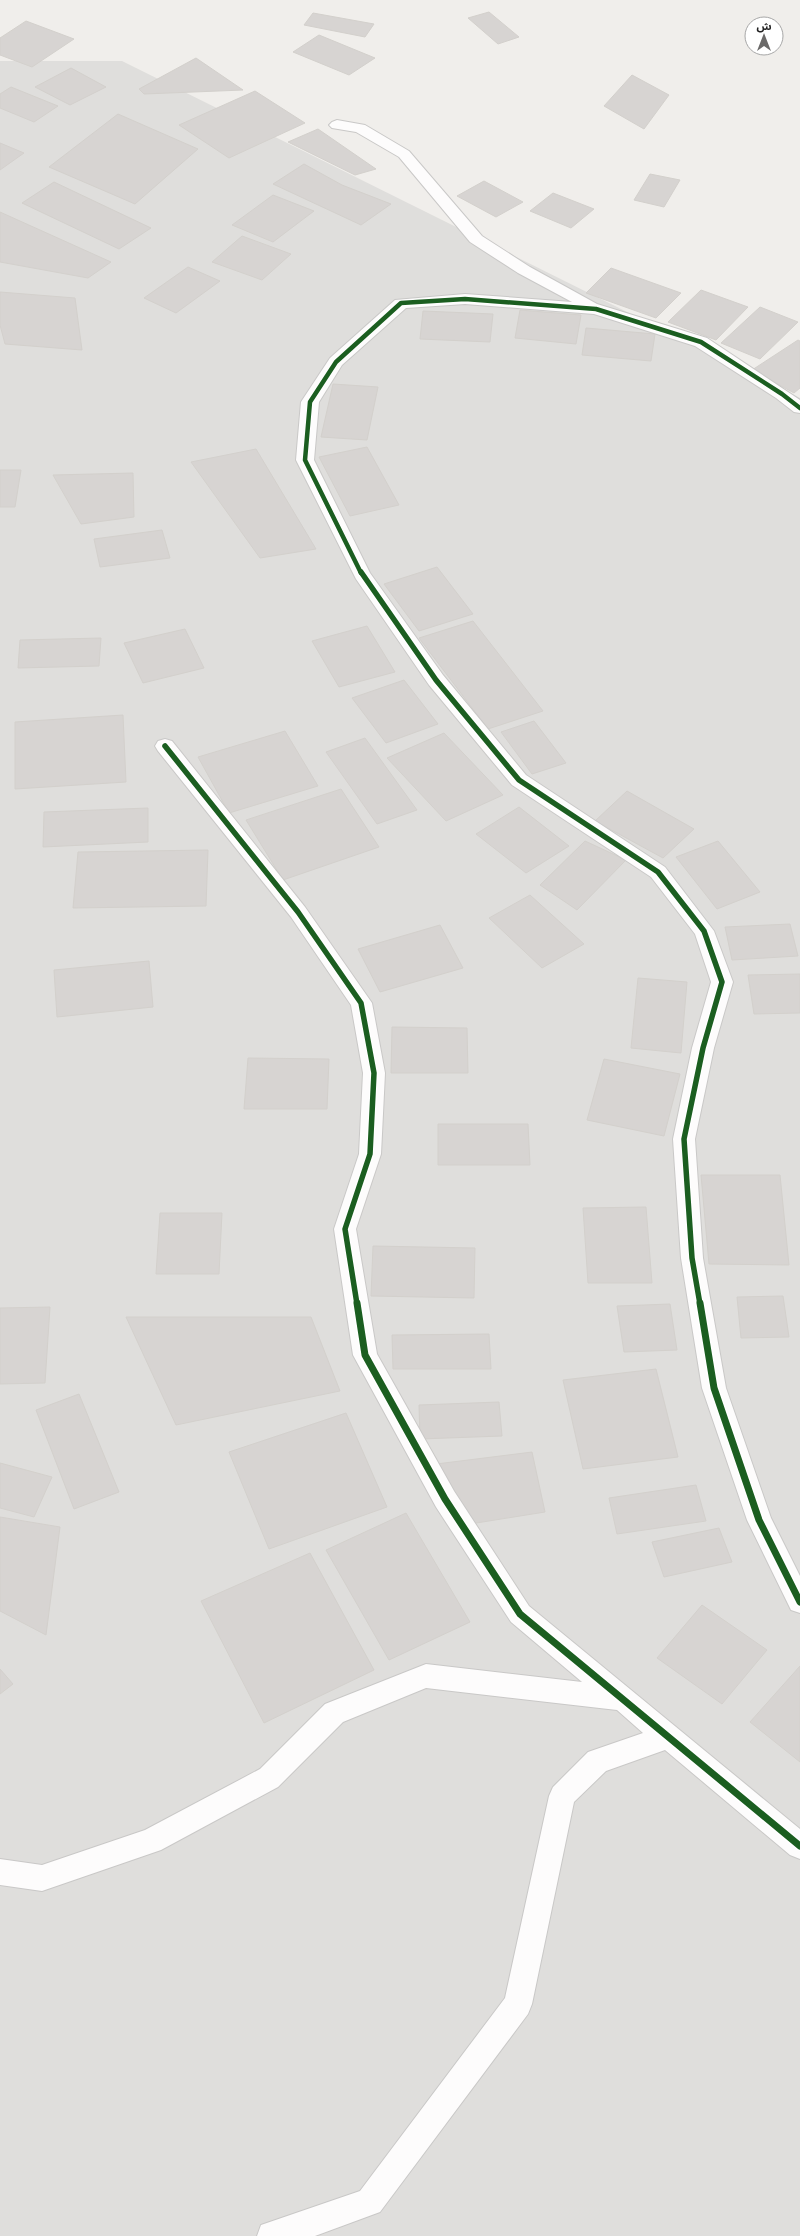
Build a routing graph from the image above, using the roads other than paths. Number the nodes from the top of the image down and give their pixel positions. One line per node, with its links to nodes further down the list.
1 (337, 125): 2 (street)
2 (596, 309): 3 (street); 5 (street)
3 (800, 408)
4 (165, 746): 6 (street)
5 (800, 1602)
6 (622, 1700): 7 (street); 9 (street)
7 (667, 1737): 8 (street); 10 (street)
8 (800, 1846)
9 (0, 1872)
10 (272, 2236)

